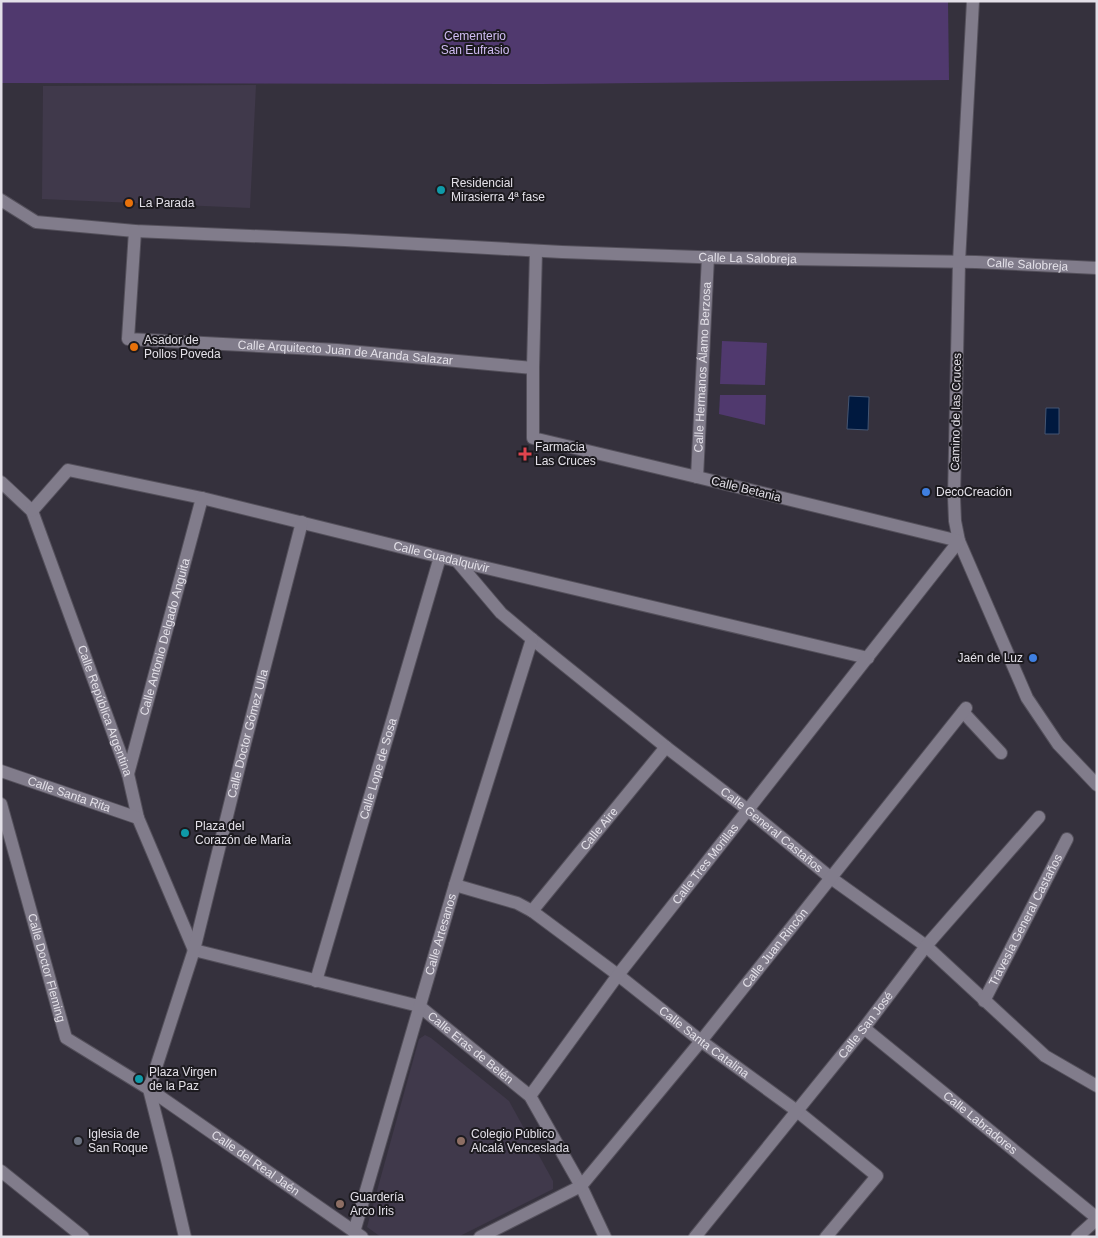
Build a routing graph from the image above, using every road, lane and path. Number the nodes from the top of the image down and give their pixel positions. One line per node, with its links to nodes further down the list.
1 (973, 1): 6 (street, Camino de las Cruces)
2 (1, 200): 3 (street, Calle La Salobreja)
3 (135, 231): 4 (street, Calle La Salobreja); 8 (street, Calle Arquitecto Juan de Aranda Salazar)
4 (536, 250): 5 (street, Calle La Salobreja); 8 (street)
5 (708, 257): 6 (street, Calle La Salobreja); 9 (street, Calle Hermanos Álamo Berzosa)
6 (958, 262): 7 (street, Calle Salobreja); 14 (street, Camino de las Cruces)
7 (1097, 268)
8 (533, 368): 9 (street, Calle Betania)
9 (697, 477): 14 (street, Calle Betania)
10 (1, 482): 12 (street, Calle República Argentina)
11 (202, 498): 12 (street, Calle Guadalquivir); 13 (street, Calle Guadalquivir); 22 (street, Calle Antonio Delgado Anguita)
12 (32, 511): 22 (street, Calle República Argentina)
13 (302, 522): 15 (street, Calle Guadalquivir); 33 (street, Calle Doctor Gómez Ulla)
14 (959, 541): 18 (street, Calle Tres Morillas); 23 (street, Camino de las Cruces)
15 (440, 557): 16 (street, Calle Guadalquivir); 35 (street, Calle Lope de Sosa)
16 (457, 561): 17 (street, Calle General Castaños); 18 (street, Calle Guadalquivir)
17 (532, 639): 19 (street, Calle General Castaños); 30 (street, Calle Artesanos)
18 (868, 658): 25 (street, Calle Tres Morillas)
19 (666, 746): 25 (street, Calle General Castaños); 31 (street, Calle Aire)
20 (1001, 753): 29 (street, Calle Juan Rincón)
21 (1, 771): 27 (street, Calle Santa Rita)
22 (128, 774): 27 (street, Calle República Argentina)
23 (1097, 784)
24 (1, 804): 41 (street, Calle Doctor Fleming)
25 (748, 810): 29 (street, Calle General Castaños); 34 (street, Calle Tres Morillas)
26 (1039, 816): 32 (street, Calle San José)
27 (138, 818): 33 (street, Calle República Argentina)
28 (1067, 839): 36 (street, Travesía General Castaños)
29 (831, 878): 32 (street, Calle General Castaños); 39 (street, Calle Juan Rincón)
30 (455, 884): 31 (street, Calle Santa Catalina); 37 (street, Calle Artesanos)
31 (532, 911): 34 (street, Calle Santa Catalina)
32 (926, 946): 36 (street, Calle General Castaños); 38 (street, Calle San José)
33 (194, 950): 35 (street, Calle Eras de Belén); 41 (street, Calle Doctor Gómez Ulla)
34 (618, 975): 39 (street, Calle Santa Catalina); 42 (street, Calle Tres Morillas)
35 (316, 981): 37 (street, Calle Eras de Belén)
36 (984, 1000): 40 (street, Calle General Castaños)
37 (419, 1006): 42 (street, Calle Eras de Belén); 47 (street, Calle Artesanos)
38 (864, 1028): 43 (street, Calle San José); 46 (street, Calle Labradores)
39 (701, 1041): 43 (street, Calle Santa Catalina); 45 (street, Calle Juan Rincón)
40 (1097, 1086)
41 (149, 1090): 47 (street, Calle del Real Jaén); 49 (street)
42 (530, 1096): 45 (street, Calle Eras de Belén)
43 (797, 1111): 52 (street, Calle San José); 53 (street, Calle Santa Catalina)
44 (1, 1171): 48 (street)
45 (581, 1186): 50 (street); 51 (street, Calle Eras de Belén)
46 (1097, 1218): 54 (street, Calle Labradores)
47 (358, 1234)
48 (83, 1237)
49 (185, 1237)
50 (480, 1237)
51 (605, 1237)
52 (695, 1237)
53 (826, 1237)
54 (1077, 1237)

